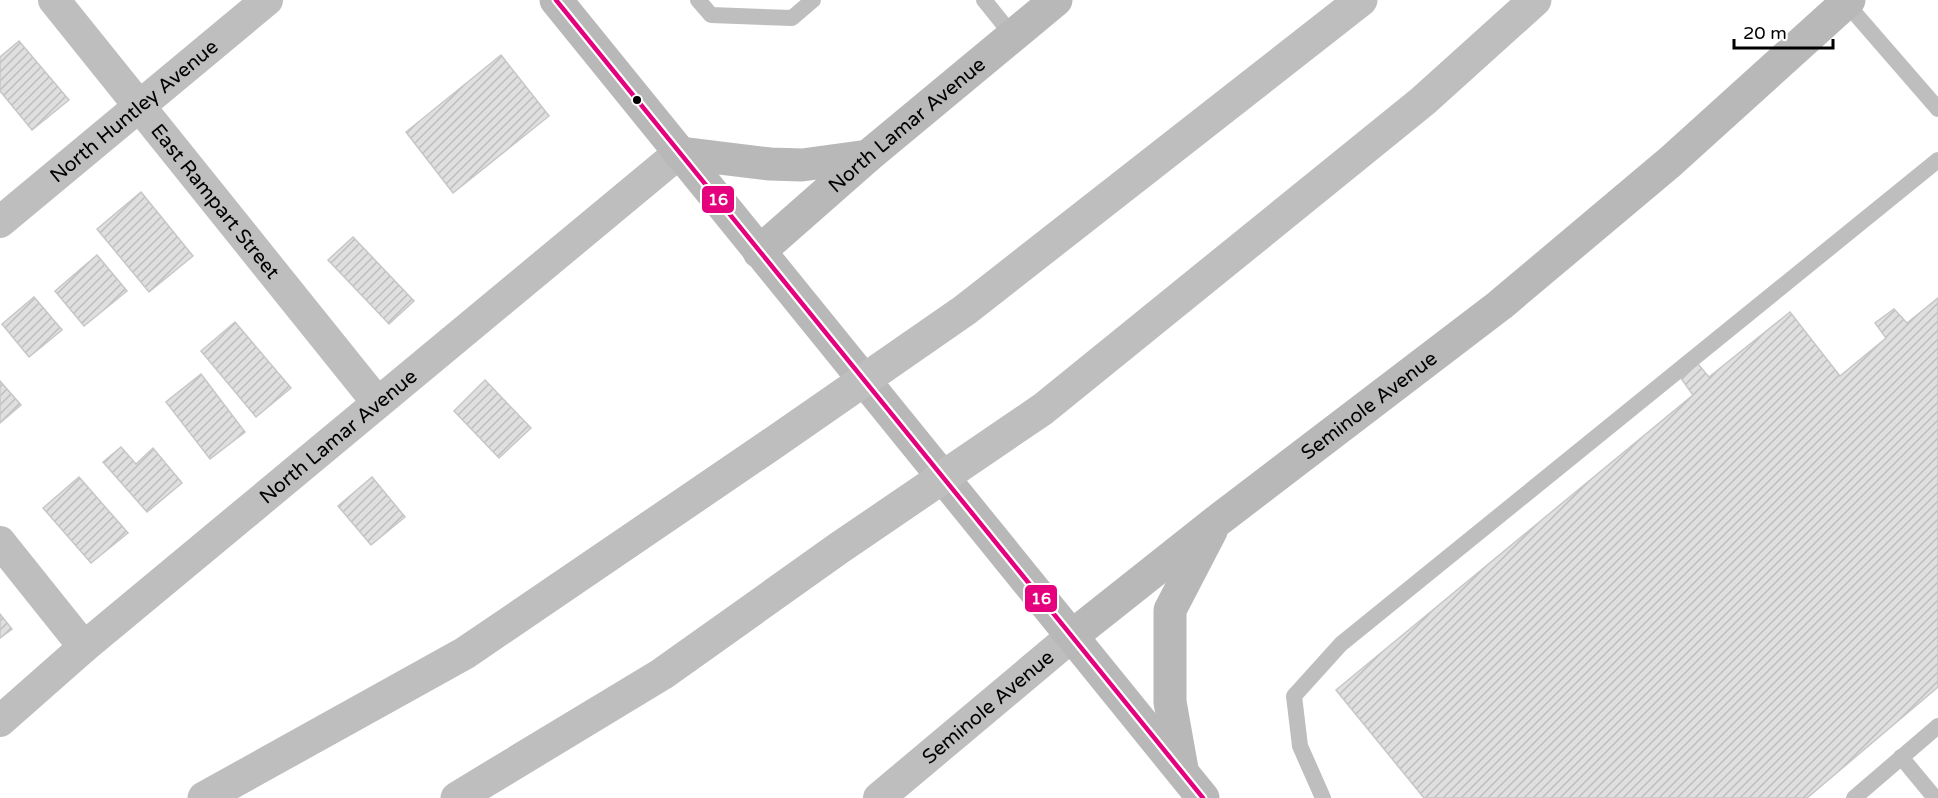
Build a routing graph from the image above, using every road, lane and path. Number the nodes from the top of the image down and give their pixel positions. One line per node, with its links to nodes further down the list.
1 (54, 0): 12 (street, East Rampart Street)
2 (267, 0): 12 (street, North Huntley Avenue)
3 (556, 0): 14 (main road)
4 (698, 0): 5 (lane)
5 (813, 0)
6 (984, 0): 11 (lane)
7 (1056, 0): 11 (main road, North Lamar Avenue)
8 (1361, 0): 28 (highway)
9 (1535, 0): 29 (highway)
10 (1847, 1): 13 (lane); 20 (main road, Seminole Avenue)
11 (1013, 36): 15 (main road, North Lamar Avenue)
12 (139, 106): 17 (street, North Huntley Avenue); 19 (street, East Rampart Street)
13 (1938, 109)
14 (679, 153): 15 (main road); 18 (main road); 19 (street, North Lamar Avenue)
15 (868, 156): 18 (main road, North Lamar Avenue)
16 (1938, 160): 31 (lane)
17 (0, 222)
18 (759, 252): 22 (main road)
19 (377, 402): 23 (street, North Lamar Avenue)
20 (1217, 521): 22 (main road, Seminole Avenue); 27 (main road)
21 (0, 542): 23 (street)
22 (1072, 636): 27 (main road); 30 (street, Seminole Avenue)
23 (84, 647): 24 (street, North Lamar Avenue)
24 (0, 721)
25 (1938, 726): 26 (lane)
26 (1901, 757): 32 (lane); 33 (lane)
27 (1193, 786)
28 (204, 798)
29 (457, 798)
30 (879, 798)
31 (1323, 798)
32 (1854, 798)
33 (1935, 798)

